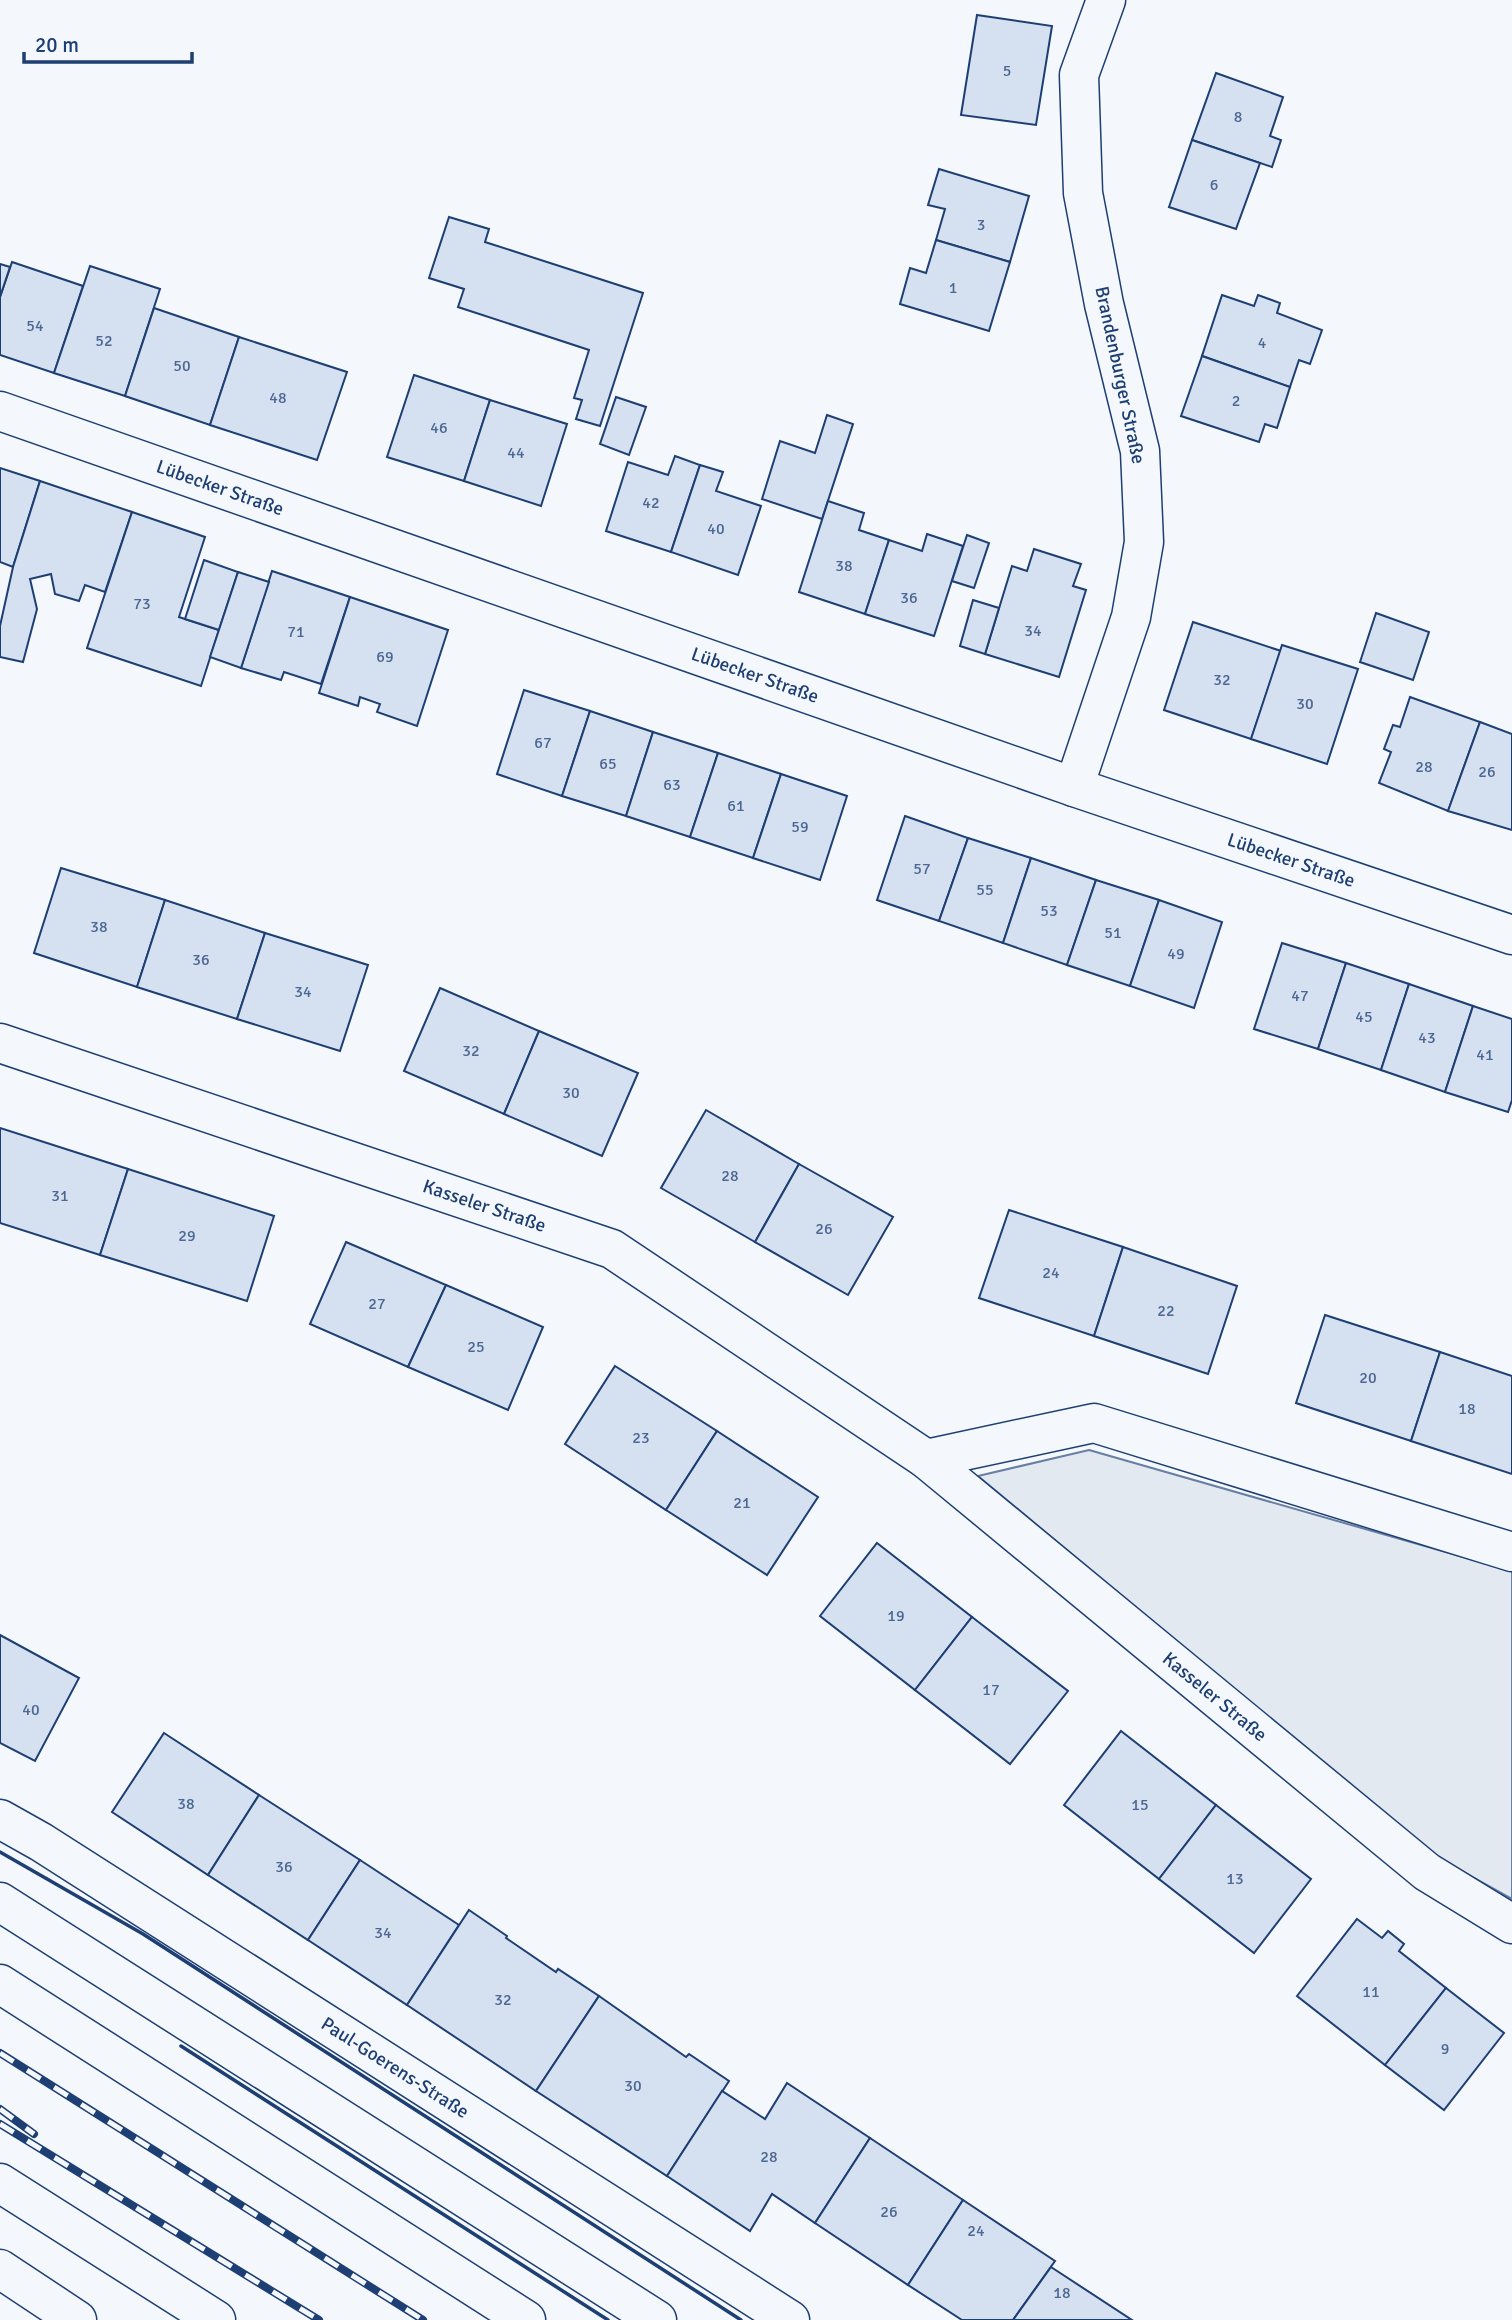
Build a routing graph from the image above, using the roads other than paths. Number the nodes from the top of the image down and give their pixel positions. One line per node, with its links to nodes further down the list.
1 (1106, 0): 3 (main road, Brandenburger Straße)
2 (0, 411): 3 (main road, Lübecker Straße)
3 (1074, 787): 4 (main road, Lübecker Straße)
4 (1512, 936)
5 (0, 1043): 6 (main road, Kasseler Straße)
6 (926, 1459): 7 (main road); 10 (main road, Kasseler Straße)
7 (1512, 1552)
8 (0, 1819): 18 (main road, Paul-Goerens-Straße)
9 (0, 1902): 17 (main road)
10 (1512, 1924)
11 (0, 1984): 16 (main road)
12 (0, 2183): 15 (main road)
13 (0, 2269): 14 (main road)
14 (77, 2320)
15 (216, 2320)
16 (526, 2320)
17 (657, 2320)
18 (790, 2320)

